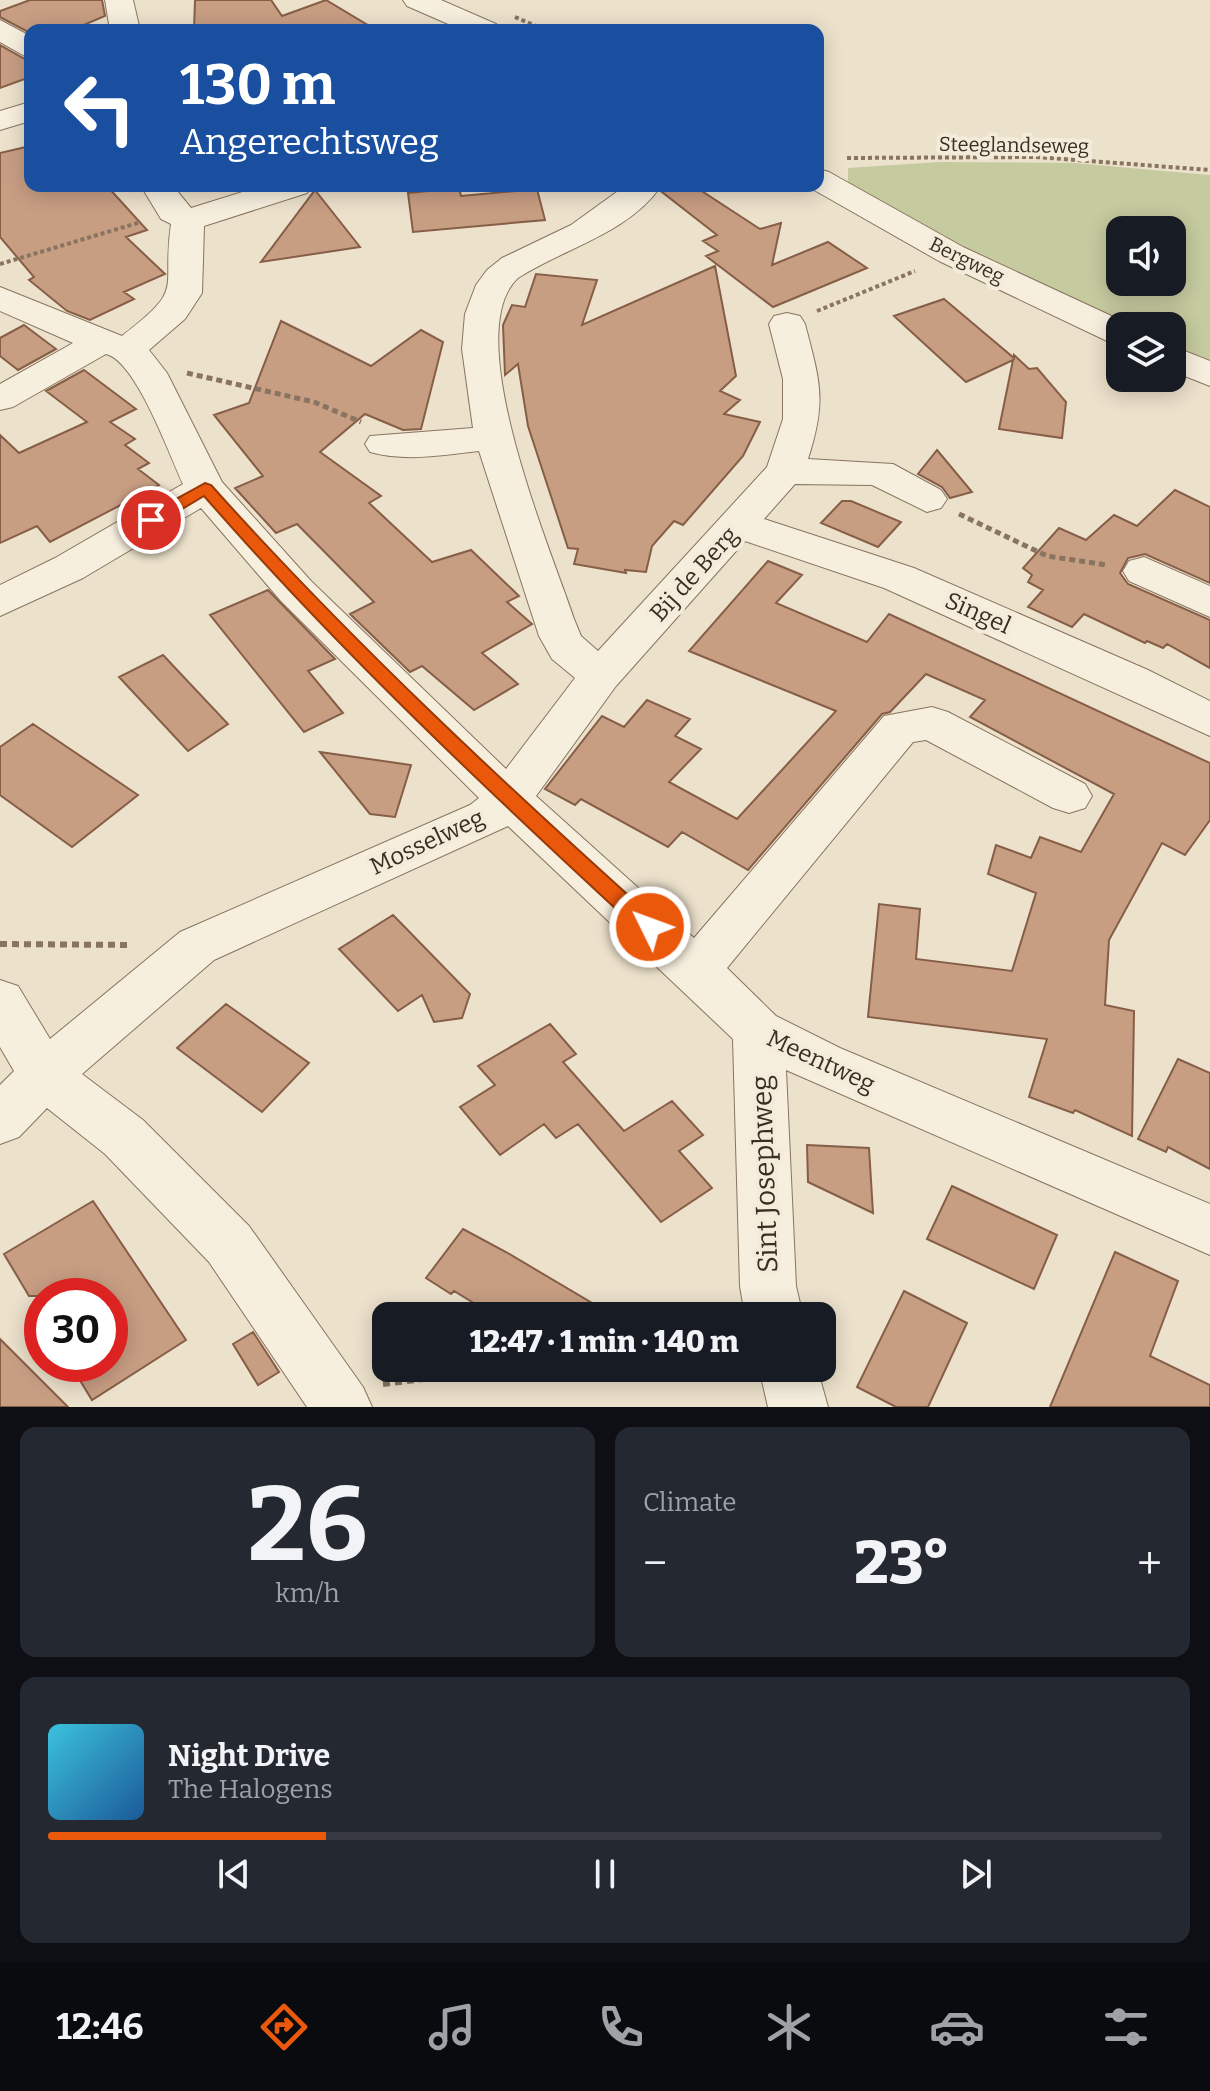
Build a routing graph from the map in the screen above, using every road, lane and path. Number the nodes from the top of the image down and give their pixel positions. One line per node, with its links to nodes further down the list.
1 (119, 0): 3 (street)
2 (417, 0): 4 (street)
3 (124, 24)
4 (472, 24)
5 (0, 29): 6 (street)
6 (24, 46)
7 (24, 113): 8 (street)
8 (0, 121)
9 (831, 169): 10 (path, Steeglandseweg); 14 (street, Bergweg)
10 (1210, 170)
11 (258, 192): 13 (street)
12 (638, 192): 23 (street)
13 (173, 206): 15 (path); 19 (street)
14 (951, 254): 17 (path); 18 (street, Bergweg)
15 (0, 264)
16 (0, 298): 19 (street)
17 (787, 324): 25 (street, Bij de Berg)
18 (1106, 326)
19 (126, 355): 22 (street); 24 (path); 26 (street, Meentweg)
20 (1186, 364): 21 (street)
21 (1210, 375)
22 (0, 399)
23 (494, 438): 24 (street); 32 (street)
24 (401, 445)
25 (785, 471): 27 (street); 28 (street, Bij de Berg)
26 (205, 488): 30 (street); 35 (street, Meentweg)
27 (927, 499): 29 (path)
28 (739, 525): 32 (street, Bij de Berg); 33 (street, Singel)
29 (1144, 571): 31 (street)
30 (0, 602)
31 (1210, 603)
32 (601, 675): 35 (street, Mosselweg)
33 (1210, 720)
34 (1069, 796): 38 (street)
35 (509, 799): 37 (street, Mosselweg); 38 (street, Meentweg)
36 (0, 944): 37 (path)
37 (197, 946): 41 (street, Mosselweg)
38 (696, 970): 40 (street, Meentweg)
39 (0, 1001): 41 (street)
40 (758, 1031): 43 (street, Meentweg); 44 (street, Sint Josephweg)
41 (44, 1075): 42 (street, Mosselweg); 47 (street)
42 (0, 1121)
43 (1210, 1230)
44 (771, 1302)
45 (433, 1382): 47 (path)
46 (792, 1382): 48 (street)
47 (336, 1399)
48 (798, 1407)

